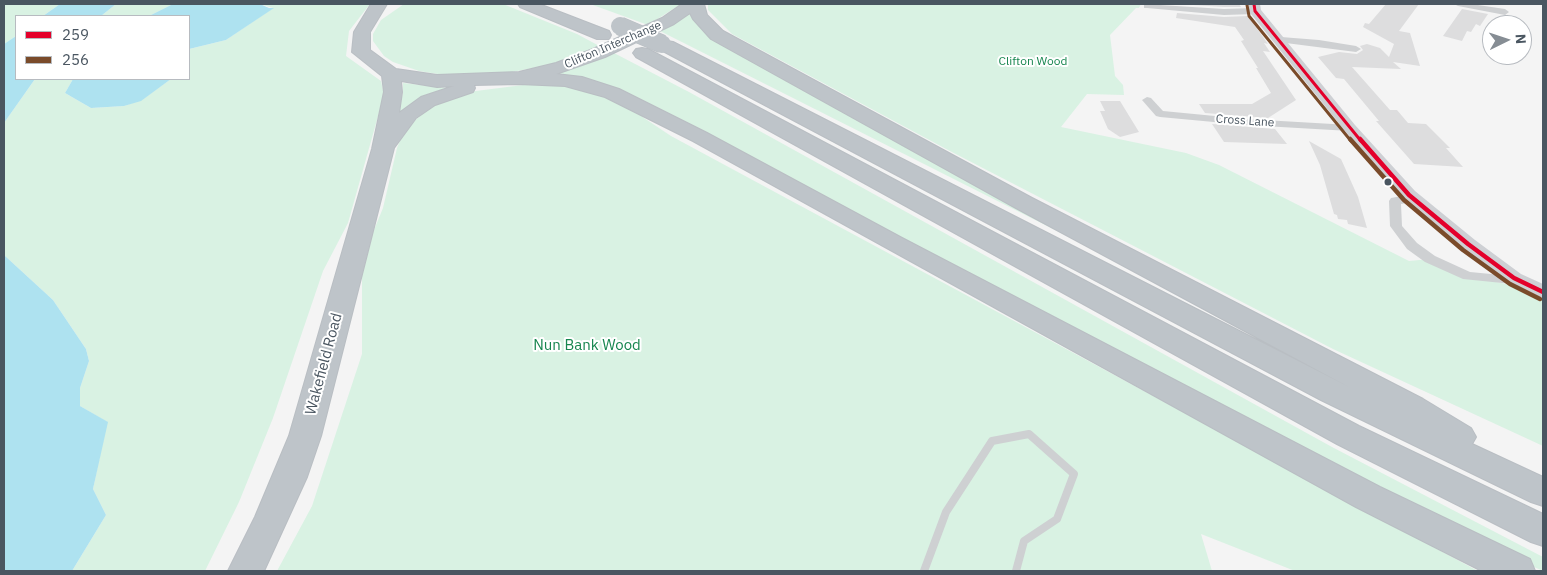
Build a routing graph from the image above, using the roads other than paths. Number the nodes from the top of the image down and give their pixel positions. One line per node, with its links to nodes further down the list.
1 (394, 4): 9 (highway, Clifton Interchange)
2 (526, 4): 12 (highway)
3 (565, 4): 12 (highway, bridge)
4 (692, 4): 15 (highway, Clifton Interchange)
5 (696, 4): 22 (highway)
6 (1458, 4): 10 (street)
7 (1144, 5): 8 (street)
8 (1254, 7): 11 (street)
9 (375, 11): 14 (highway, Clifton Interchange)
10 (1505, 12)
11 (1281, 40): 13 (street); 17 (street)
12 (652, 49): 22 (highway); 23 (highway)
13 (1356, 49)
14 (391, 74): 15 (highway, Clifton Interchange); 18 (highway, Wakefield Road)
15 (510, 79): 18 (highway, Wakefield Road); 27 (highway)
16 (1147, 100): 17 (street, Cross Lane)
17 (1350, 128): 19 (street)
18 (383, 148): 24 (highway, Wakefield Road)
19 (1413, 198): 20 (street); 20 (street)
20 (1522, 281): 21 (street)
21 (1543, 292)
22 (1543, 491)
23 (1543, 531)
24 (246, 571)
25 (924, 571): 26 (lane)
26 (1016, 571)
27 (1518, 571)

